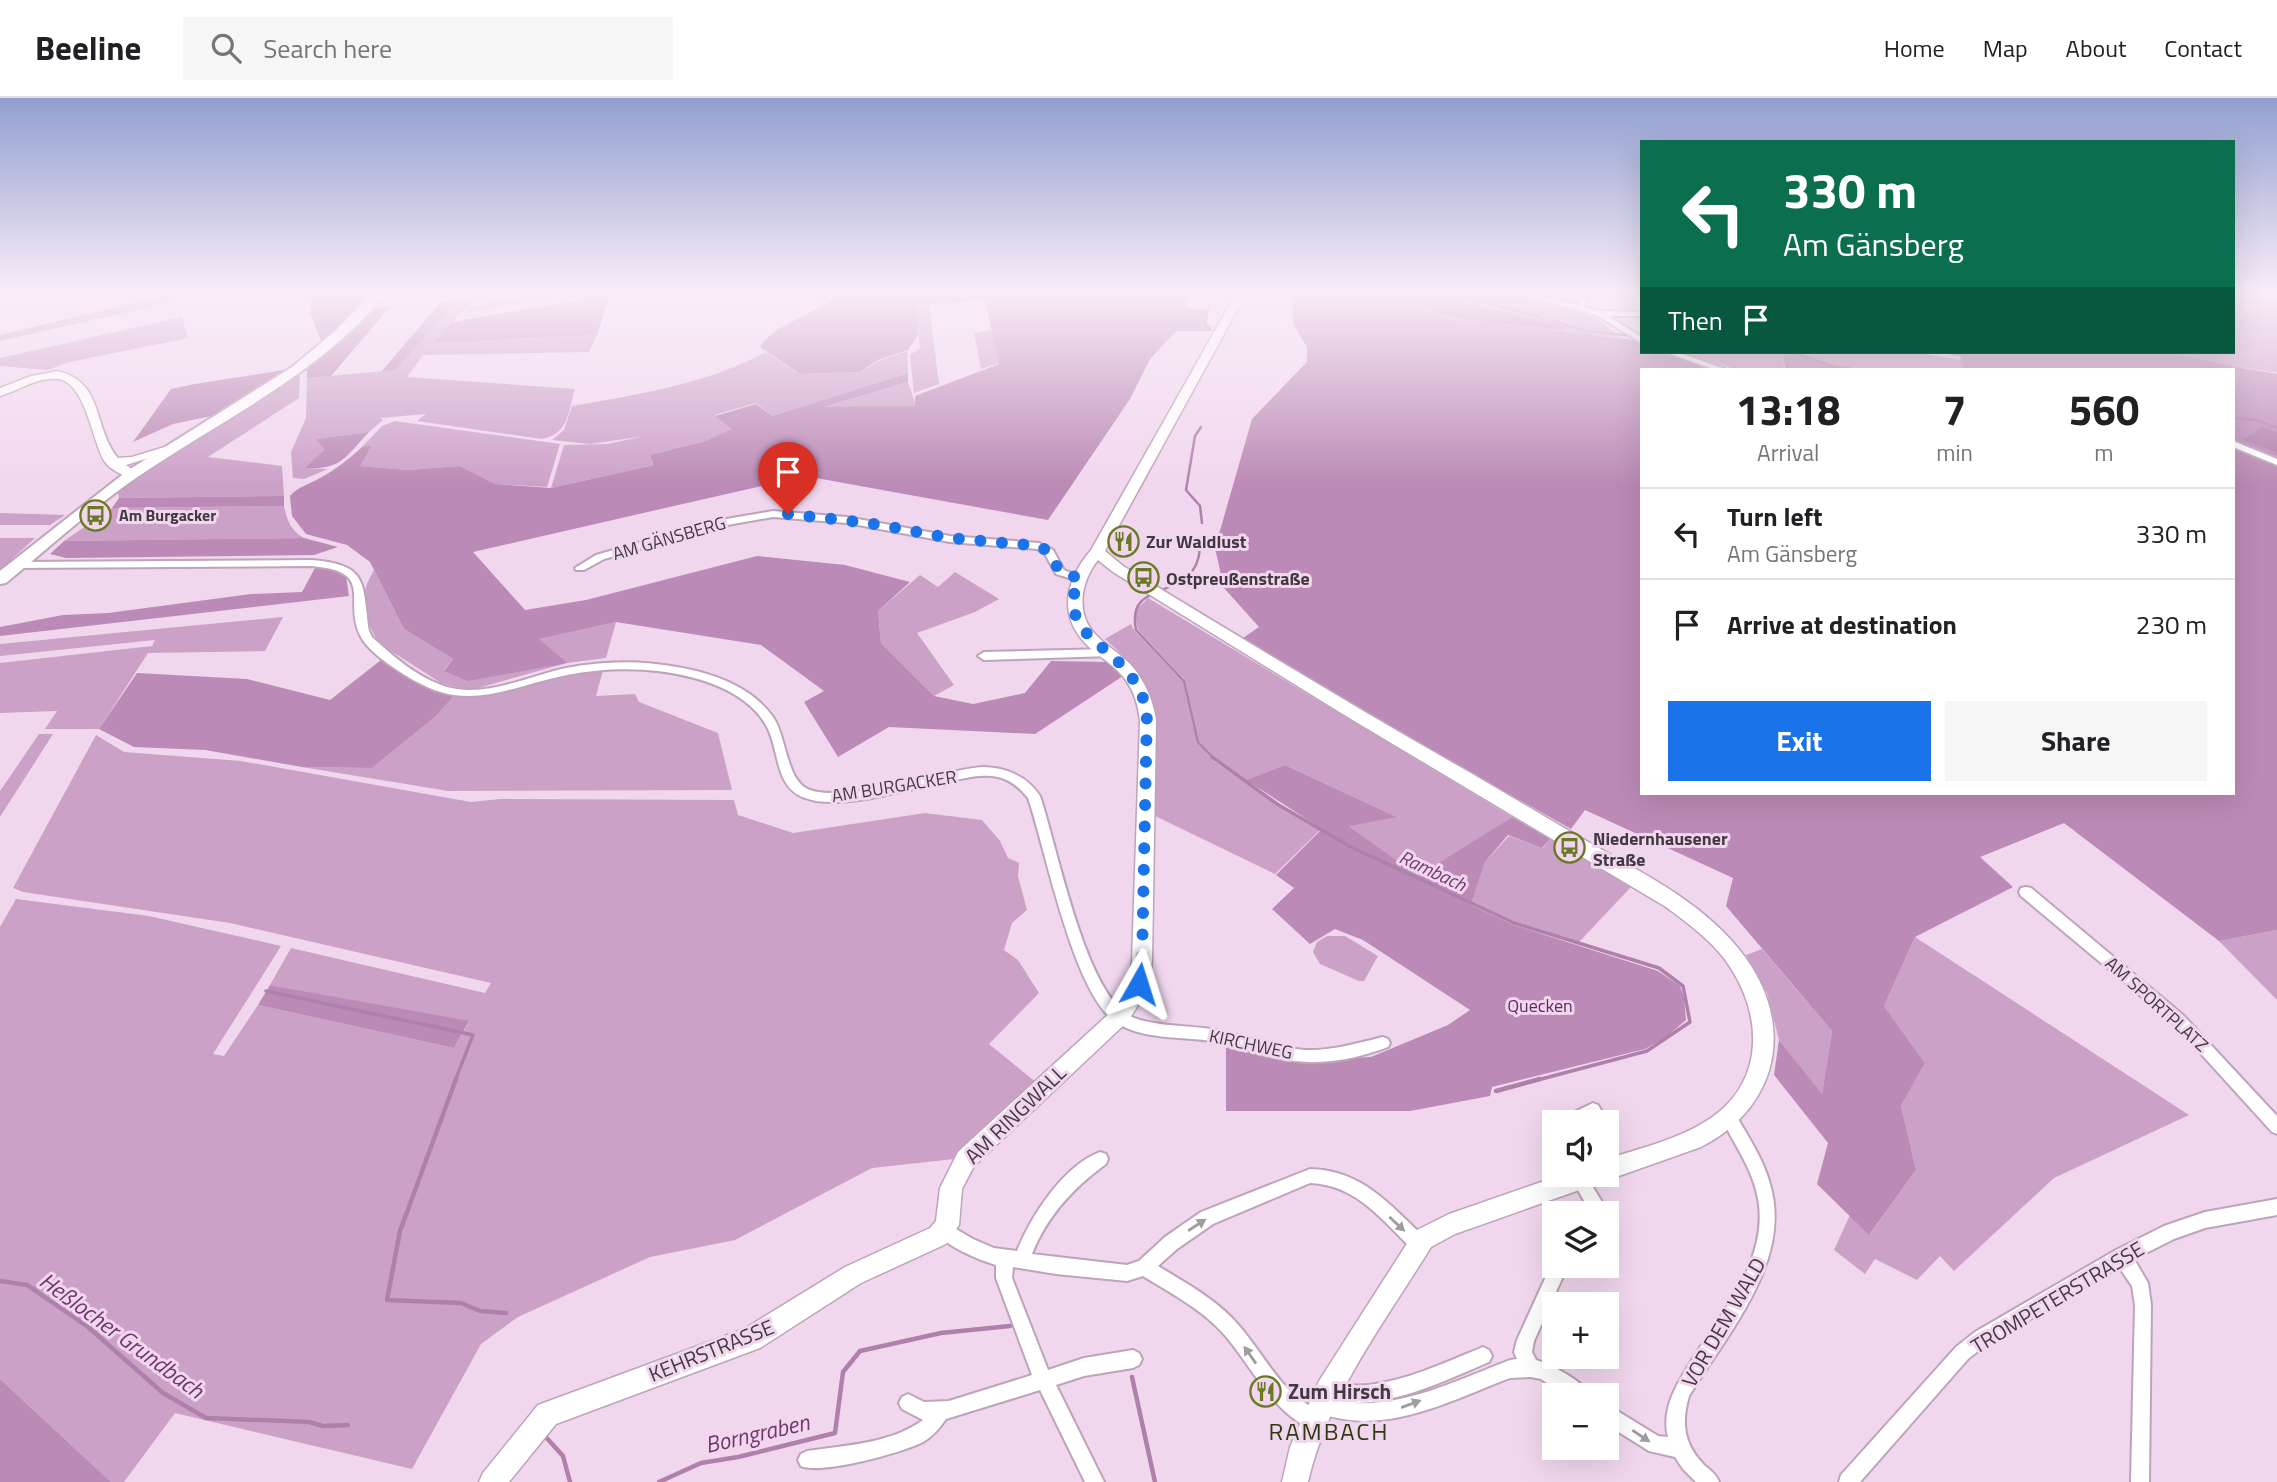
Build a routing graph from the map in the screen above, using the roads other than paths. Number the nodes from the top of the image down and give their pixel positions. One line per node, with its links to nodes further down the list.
1 (312, 357): 7 (main road)
2 (1207, 357): 11 (main road)
3 (1683, 357): 4 (street)
4 (1718, 368)
5 (0, 392): 8 (main road)
6 (2235, 445): 9 (street)
7 (171, 449): 8 (main road); 10 (main road)
8 (111, 461): 10 (main road)
9 (2277, 463)
10 (132, 474): 12 (main road)
11 (1100, 556): 14 (main road); 21 (main road)
12 (18, 565): 15 (main road); 19 (street, AM BURGACKER)
13 (580, 568): 14 (street, AM GÄNSBERG)
14 (1079, 578): 16 (main road)
15 (0, 579)
16 (1108, 653): 17 (street); 19 (main road)
17 (984, 656)
18 (2026, 892): 22 (street, AM SPORTPLATZ)
19 (1119, 1017): 20 (street, KIRCHWEG); 27 (main road, AM RINGWALL)
20 (1383, 1043)
21 (1730, 1117): 24 (main road); 42 (street, VOR DEM WALD)
22 (2277, 1127)
23 (1100, 1159): 30 (street)
24 (1619, 1165)
25 (1554, 1187): 28 (main road)
26 (2277, 1207): 29 (street, TROMPETERSTRASSE)
27 (944, 1230): 30 (street); 44 (main road, KEHRSTRASSE)
28 (1419, 1244): 31 (street, one-way to 28); 39 (main road)
29 (2122, 1256): 48 (street, TROMPETERSTRASSE); 49 (street)
30 (1013, 1259): 31 (street); 36 (street)
31 (1143, 1267): 39 (street, one-way to 31)
32 (1554, 1278): 35 (street)
33 (1483, 1356): 39 (street)
34 (1133, 1359): 36 (street)
35 (1529, 1365): 37 (street); 39 (street, one-way to 35)
36 (1044, 1381): 40 (street); 45 (street)
37 (1562, 1383)
38 (908, 1403): 40 (street)
39 (1321, 1405): 46 (main road)
40 (940, 1412): 43 (street)
41 (1619, 1421): 42 (street, one-way to 42)
42 (1680, 1448): 47 (street)
43 (807, 1460)
44 (492, 1482)
45 (1095, 1482)
46 (1295, 1482)
47 (1710, 1482)
48 (1848, 1482)
49 (2140, 1482)

